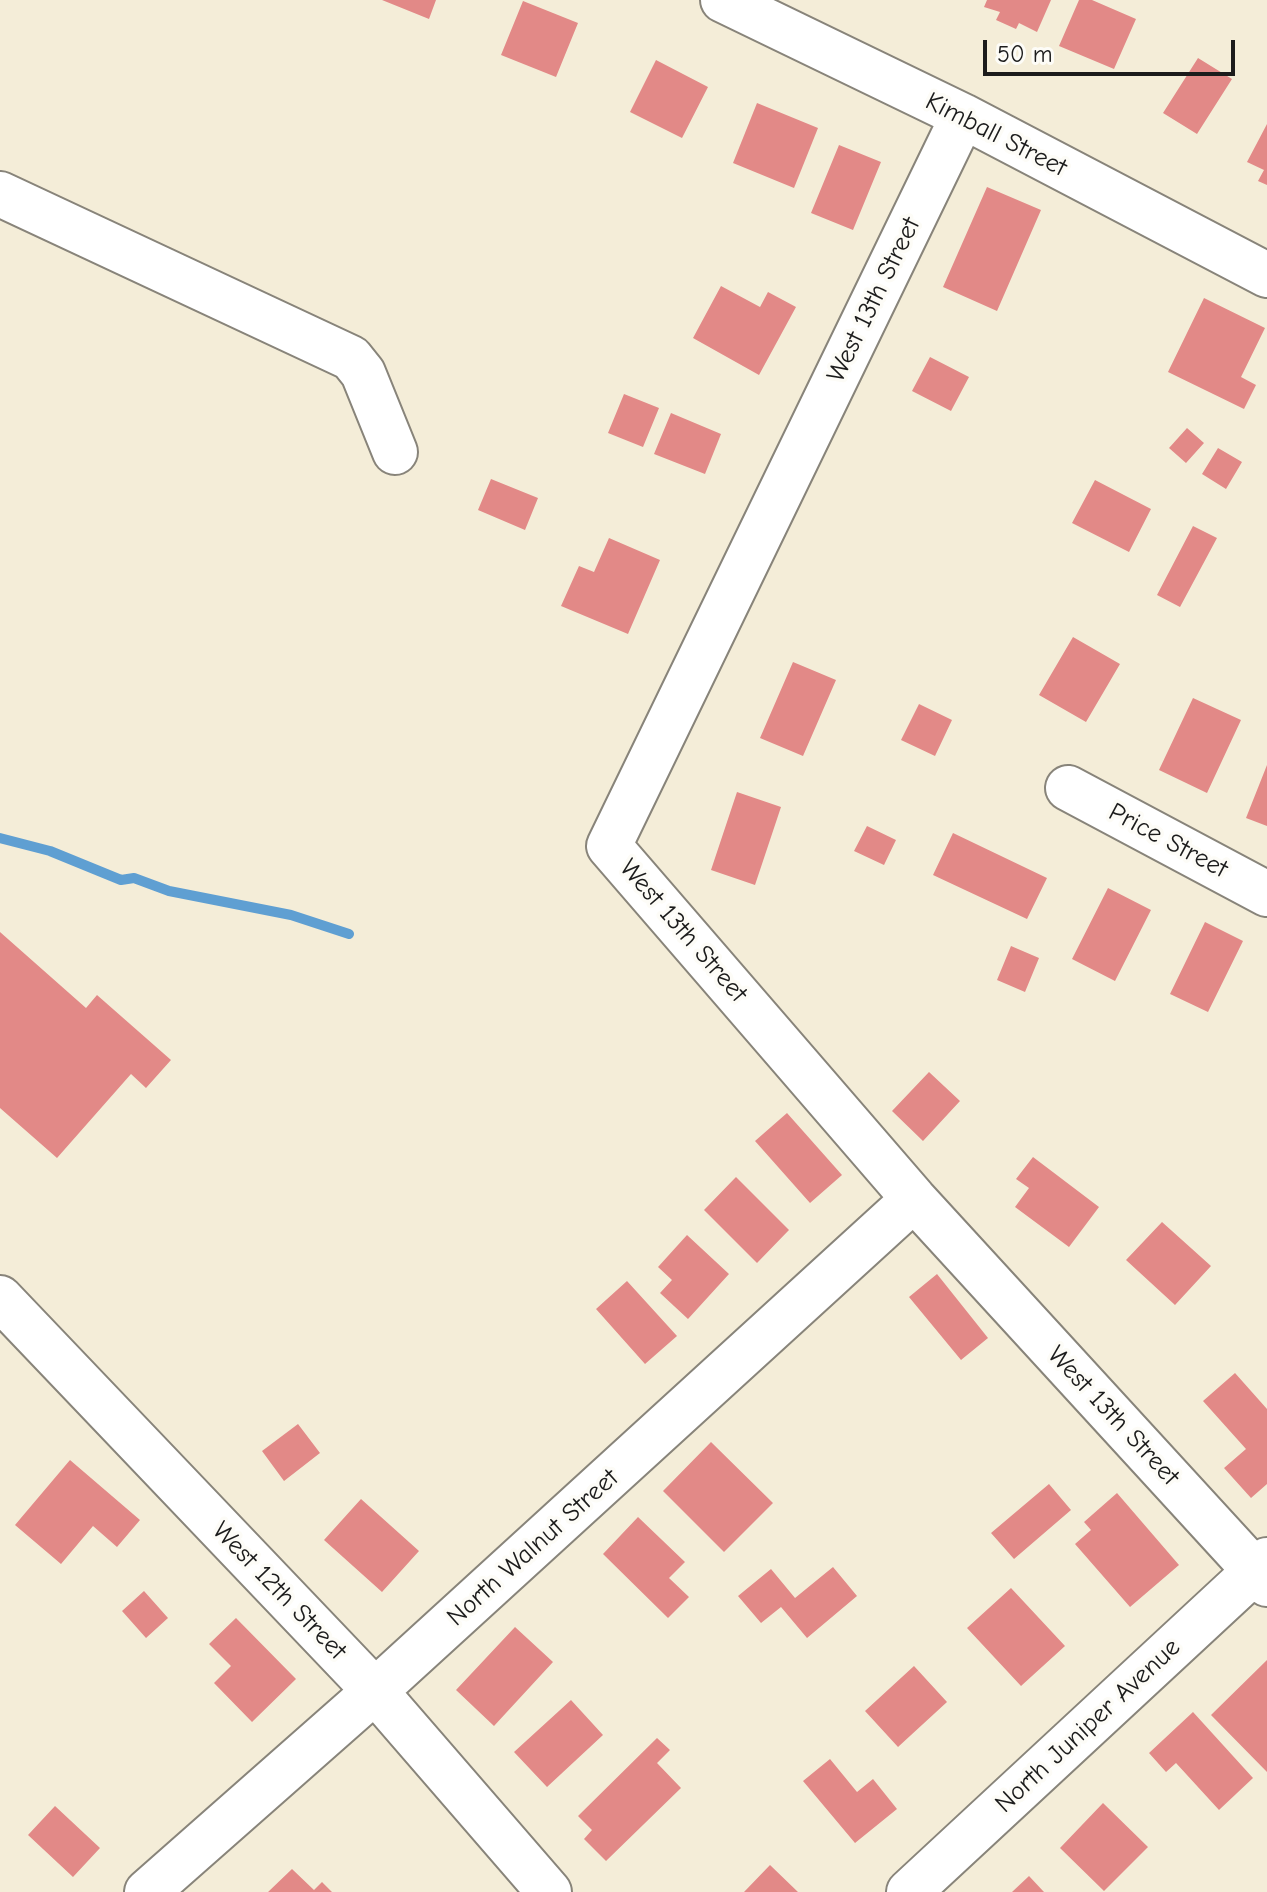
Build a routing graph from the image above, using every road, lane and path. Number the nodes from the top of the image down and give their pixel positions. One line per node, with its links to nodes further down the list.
1 (723, 0): 2 (street, Kimball Street)
2 (963, 116): 4 (street, Kimball Street); 8 (street, West 13th Street)
3 (0, 194): 5 (street)
4 (1267, 275)
5 (395, 452)
6 (1068, 788): 7 (street, Price Street)
7 (1267, 894)
8 (914, 1199): 10 (street, West 13th Street); 11 (street, North Walnut Street)
9 (0, 1298): 11 (street, West 12th Street)
10 (1263, 1572): 14 (street, North Juniper Avenue)
11 (375, 1691): 12 (street, North Walnut Street); 13 (street, West 12th Street)
12 (147, 1892)
13 (549, 1892)
14 (909, 1892)

